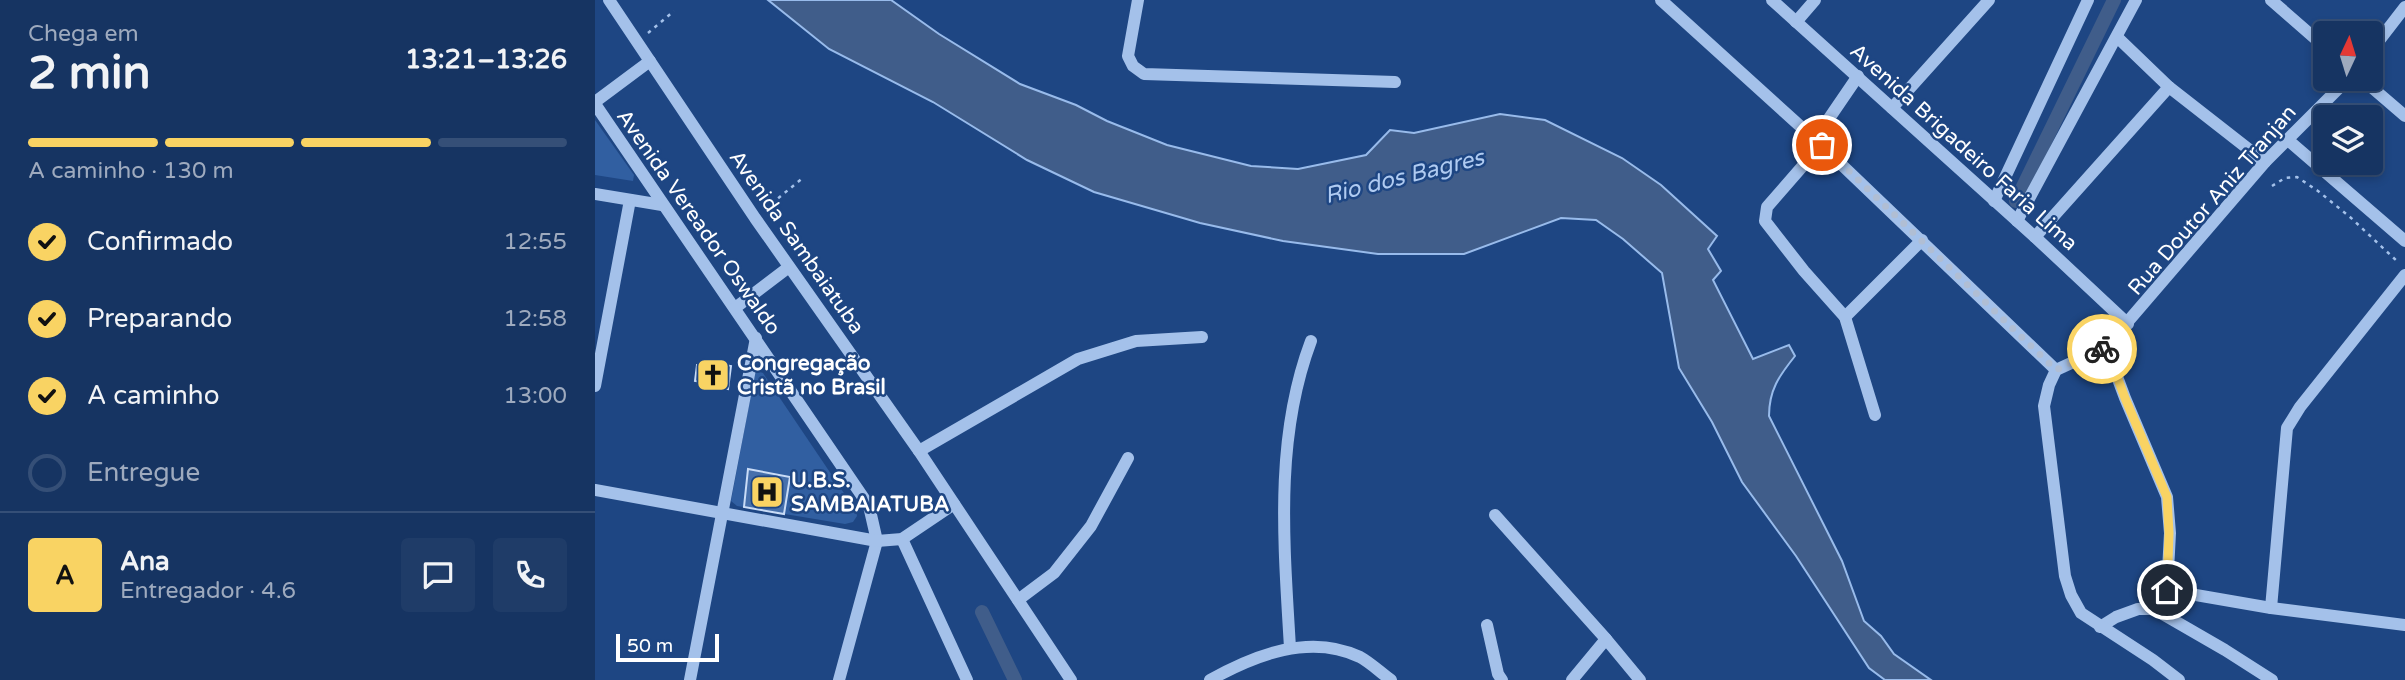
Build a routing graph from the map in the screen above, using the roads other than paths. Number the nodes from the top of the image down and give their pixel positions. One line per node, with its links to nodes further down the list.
1 (609, 0): 15 (street, Avenida Sambaiatuba)
2 (1138, 0): 17 (street)
3 (1661, 0): 25 (street)
4 (1772, 0): 11 (street, Avenida Brigadeiro Faria Lima)
5 (1815, 0): 11 (street)
6 (1989, 0): 22 (street)
7 (2136, 0): 13 (street)
8 (2271, 0): 14 (street)
9 (2085, 2): 29 (street)
10 (2405, 7): 12 (street)
11 (1796, 22): 16 (street, Avenida Brigadeiro Faria Lima)
12 (2383, 35)
13 (2117, 37): 18 (street); 31 (street)
14 (2313, 37)
15 (650, 61): 21 (street); 35 (street, Avenida Sambaiatuba)
16 (1858, 76): 22 (street, Avenida Brigadeiro Faria Lima); 25 (street)
17 (1395, 82)
18 (2169, 87): 26 (street); 32 (street)
19 (2336, 91): 24 (street, Rua Doutor Aniz Tranjan)
20 (2375, 91): 23 (street)
21 (595, 103): 30 (street, Avenida Vereador Oswaldo)
22 (1892, 108): 29 (street, Avenida Brigadeiro Faria Lima)
23 (2405, 116)
24 (2288, 139): 26 (street, Rua Doutor Aniz Tranjan); 34 (street)
25 (1818, 142): 33 (street); 38 (street)
26 (2265, 162): 39 (street, Rua Doutor Aniz Tranjan)
27 (595, 194): 28 (street)
28 (630, 200): 30 (street); 45 (street)
29 (1994, 201): 31 (street, Avenida Brigadeiro Faria Lima)
30 (662, 205): 37 (street, Avenida Vereador Oswaldo)
31 (2017, 221): 32 (street, Avenida Brigadeiro Faria Lima)
32 (2035, 237): 39 (street, Avenida Brigadeiro Faria Lima)
33 (1922, 240): 38 (street); 44 (street)
34 (2405, 241)
35 (789, 267): 37 (street); 47 (street, Avenida Sambaiatuba)
36 (2405, 275): 57 (street)
37 (735, 308): 41 (street, Avenida Vereador Oswaldo)
38 (1845, 317): 46 (street)
39 (2128, 324): 43 (street, Rua Doutor Aniz Tranjan)
40 (1202, 337): 47 (street)
41 (756, 338): 51 (street); 54 (street, Avenida Vereador Oswaldo)
42 (1311, 341): 63 (street)
43 (2106, 347): 44 (street); 55 (street)
44 (2056, 370): 61 (street)
45 (595, 386)
46 (1875, 415)
47 (919, 451): 50 (street, Avenida Sambaiatuba)
48 (1128, 458): 56 (street)
49 (595, 490): 51 (street)
50 (954, 504): 53 (street); 56 (street, Avenida Sambaiatuba)
51 (723, 513): 54 (street); 64 (street)
52 (1495, 514): 62 (street)
53 (902, 539): 54 (street); 66 (street)
54 (877, 541): 65 (street)
55 (2167, 590): 57 (street); 58 (street)
56 (1018, 600): 67 (street, Avenida Sambaiatuba)
57 (2271, 608): 60 (street)
58 (2154, 609): 61 (street); 74 (street)
59 (1487, 625): 70 (street)
60 (2405, 625)
61 (2100, 627): 73 (street)
62 (1606, 639): 71 (street); 72 (street)
63 (1290, 648): 68 (street); 69 (street)
64 (690, 680)
65 (839, 680)
66 (967, 680)
67 (1071, 680)
68 (1210, 680)
69 (1391, 680)
70 (1503, 680)
71 (1572, 680)
72 (1640, 680)
73 (2179, 680)
74 (2272, 680)

